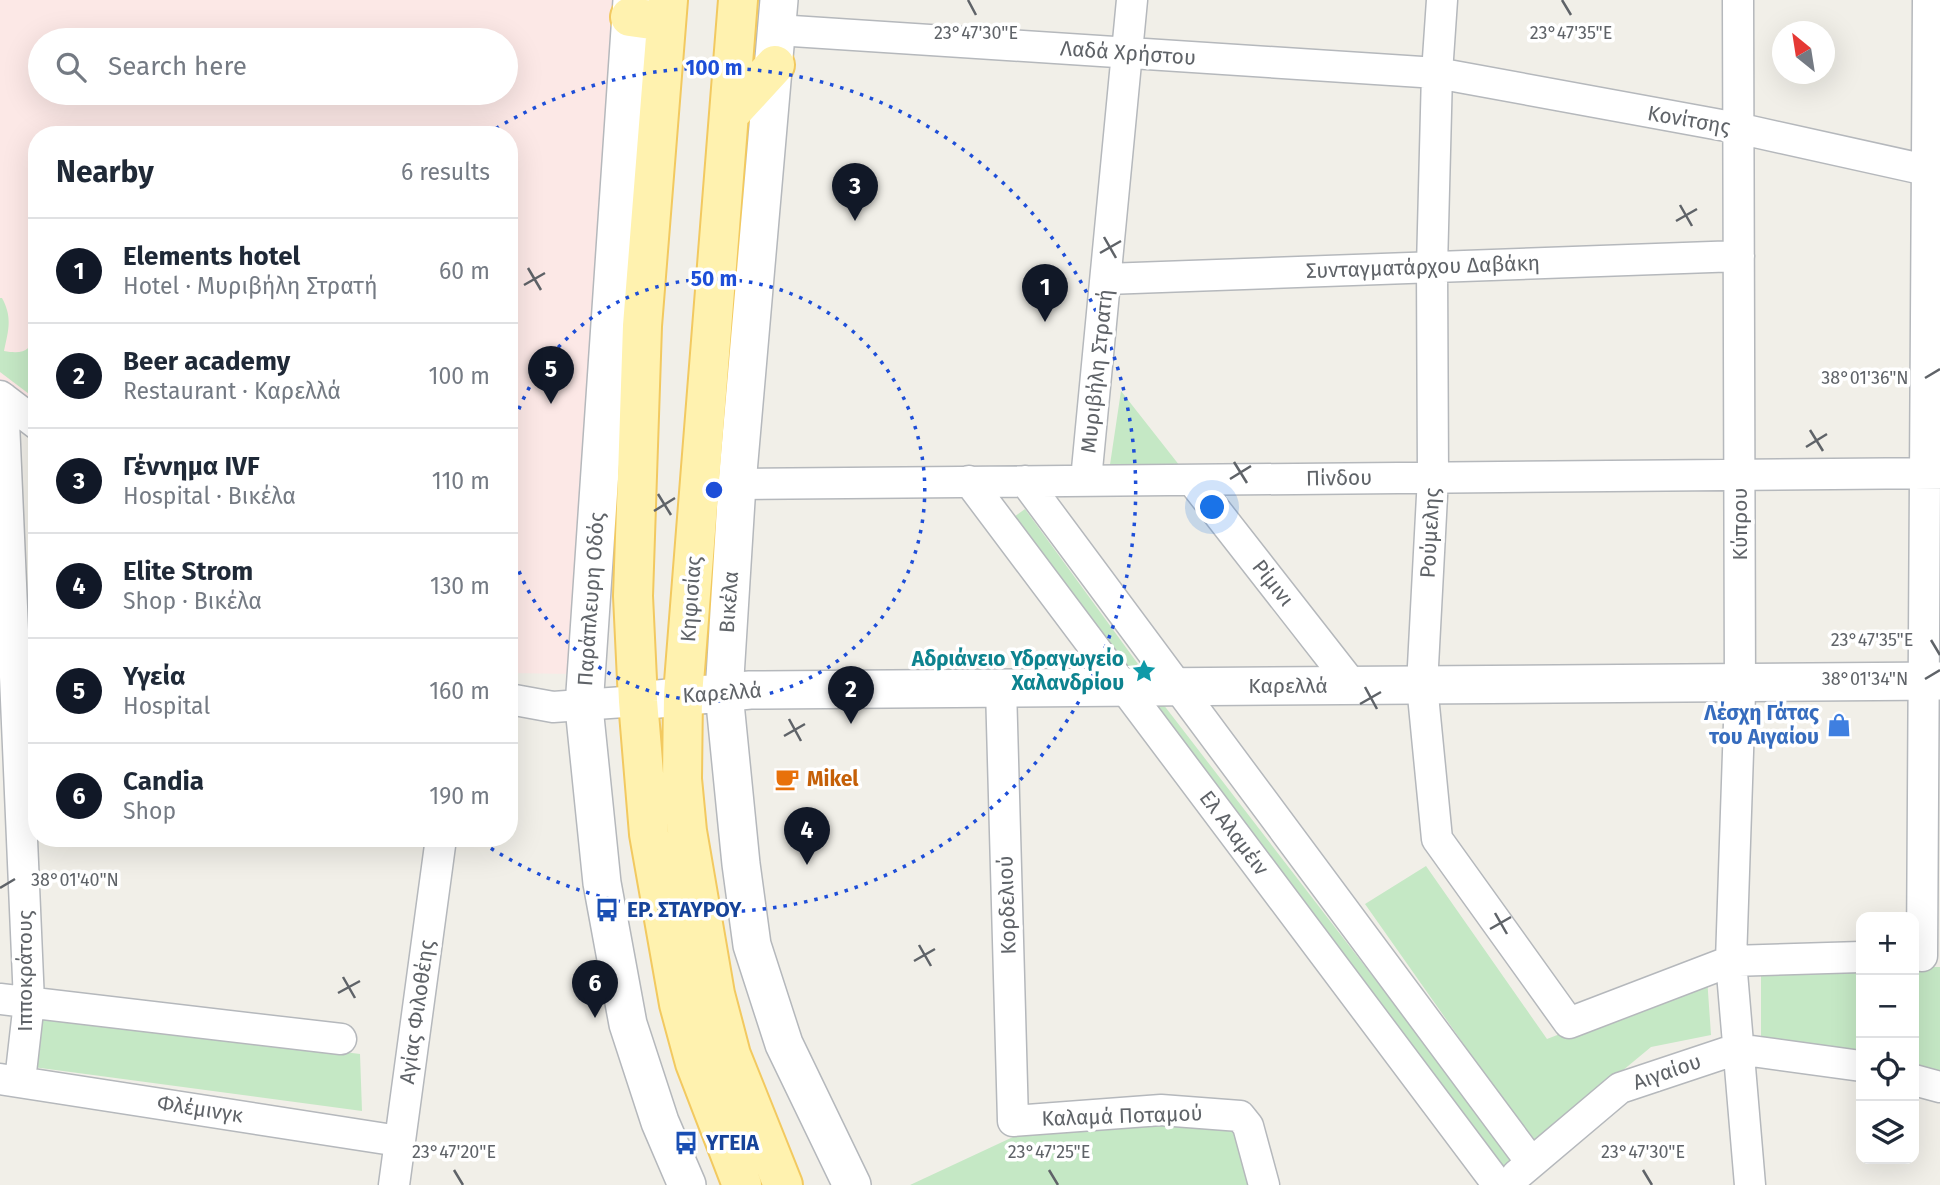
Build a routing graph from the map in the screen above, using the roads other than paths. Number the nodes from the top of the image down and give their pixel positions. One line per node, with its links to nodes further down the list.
1 (738, 0): 10 (main road, Κηφισίας)
2 (1132, 0): 8 (street, Μυριβήλη Στρατή)
3 (1442, 0): 9 (street, Ρούμελης)
4 (1738, 0): 11 (street, Κύπρου)
5 (1928, 0): 12 (street)
6 (649, 10): 36 (main road); 37 (street, Παράπλευρη Οδός)
7 (777, 32): 8 (street, Λαδά Χρήστου); 10 (main road); 25 (street, Βικέλα)
8 (1128, 53): 9 (street, Λαδά Χρήστου); 15 (street, Μυριβήλη Στρατή)
9 (1437, 74): 11 (street, Κονίτσης); 14 (street, Ρούμελης)
10 (729, 115): 34 (main road, Κηφισίας)
11 (1737, 128): 12 (street, Κονίτσης); 13 (street, Κύπρου)
12 (1934, 172): 18 (street)
13 (1739, 256): 14 (street, Συνταγματάρχου Δαβάκη); 19 (street, Κύπρου)
14 (1432, 267): 15 (street, Συνταγματάρχου Δαβάκη); 20 (street, Ρούμελης)
15 (1106, 279): 24 (street, Μυριβήλη Στρατή)
16 (2, 397): 17 (street); 42 (street, Ιπποκράτους)
17 (28, 417)
18 (1933, 473): 19 (street, Πίνδου); 26 (street)
19 (1740, 475): 20 (street, Πίνδου); 27 (street, Κύπρου)
20 (1433, 477): 21 (street, Πίνδου); 28 (street, Ρούμελης)
21 (1192, 480): 24 (street, Πίνδου); 29 (street, Ρίμινι)
22 (968, 481): 23 (street, Πίνδου); 25 (street, Πίνδου); 30 (street, Ελ Αλαμέιν)
23 (1025, 481): 24 (street, Πίνδου); 31 (street, Ελ Αλαμέιν)
24 (1086, 481)
25 (737, 484): 33 (street, Βικέλα)
26 (1932, 681): 27 (street, Καρελλά); 39 (street)
27 (1740, 683): 28 (street, Καρελλά); 41 (street, Κύπρου)
28 (1422, 685): 29 (street, Καρελλά); 41 (street, Ρούμελης)
29 (1353, 686): 31 (street, Καρελλά)
30 (1125, 687): 31 (street, Καρελλά); 32 (street, Καρελλά); 58 (street, Ελ Αλαμέιν)
31 (1178, 687): 51 (street, Ελ Αλαμέιν)
32 (1001, 688): 33 (street, Καρελλά); 49 (street, Κορδελιού)
33 (724, 693): 34 (street, Καρελλά); 56 (street, Βικέλα)
34 (683, 695): 36 (street, Καρελλά); 55 (main road, Κηφισίας)
35 (518, 701): 37 (street)
36 (638, 701): 37 (street); 54 (main road)
37 (584, 707): 53 (street, Παράπλευρη Οδός)
38 (440, 847): 50 (street, Αγίας Φιλοθέης)
39 (1925, 956)
40 (1856, 957): 41 (street)
41 (1731, 961): 44 (street, Κύπρου)
42 (15, 1001): 43 (street); 46 (street, Ιπποκράτους)
43 (341, 1039)
44 (1737, 1049): 45 (street, Αιγαίου); 51 (street, Αιγαίου); 60 (street, Κύπρου)
45 (1856, 1065)
46 (10, 1080): 50 (street, Φλέμινγκ)
47 (1919, 1081): 48 (street)
48 (1940, 1087)
49 (1013, 1121): 57 (street, Καλαμά Ποταμού)
50 (399, 1141): 52 (street, Αγίας Φιλοθέης)
51 (1531, 1162): 59 (street, Αιγαίου)
52 (394, 1185)
53 (687, 1185)
54 (742, 1185)
55 (783, 1185)
56 (852, 1185)
57 (1264, 1185)
58 (1499, 1185)
59 (1506, 1185)
60 (1750, 1185)

